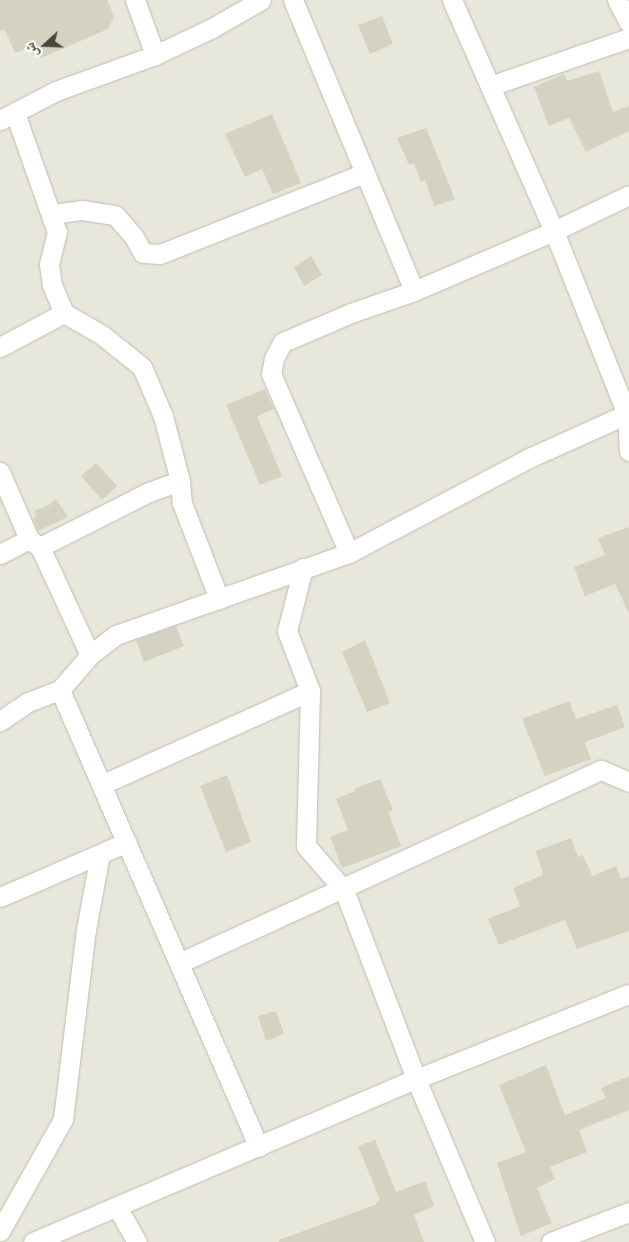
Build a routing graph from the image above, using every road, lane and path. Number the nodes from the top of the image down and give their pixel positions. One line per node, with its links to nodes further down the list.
1 (135, 0): 8 (street)
2 (261, 0): 8 (street)
3 (293, 0): 11 (street)
4 (452, 0): 9 (street)
5 (617, 0): 6 (street)
6 (629, 23)
7 (629, 38): 9 (street)
8 (155, 54): 10 (street)
9 (490, 86): 14 (street)
10 (8, 116): 13 (street)
11 (365, 173): 13 (street); 15 (street)
12 (629, 194): 14 (street)
13 (53, 214): 16 (street)
14 (554, 231): 15 (street); 18 (street)
15 (414, 291): 23 (street)
16 (64, 313): 17 (street); 21 (street)
17 (0, 347)
18 (628, 414): 19 (street); 23 (street)
19 (629, 451)
20 (0, 472): 22 (street)
21 (180, 481): 22 (street); 26 (street)
22 (35, 543): 24 (street); 27 (street)
23 (349, 553): 25 (street)
24 (0, 554)
25 (303, 568): 26 (street); 29 (street)
26 (219, 599): 27 (street)
27 (90, 655): 28 (street)
28 (60, 690): 30 (street); 32 (street)
29 (310, 691): 32 (street); 35 (street)
30 (0, 721)
31 (629, 782): 35 (street)
32 (102, 784): 33 (street)
33 (127, 842): 34 (street); 37 (street)
34 (100, 854): 36 (street); 43 (street)
35 (344, 890): 37 (street); 39 (street)
36 (0, 897)
37 (180, 963): 40 (street)
38 (629, 994): 39 (street)
39 (416, 1079): 40 (street); 46 (street)
40 (259, 1147): 41 (street)
41 (117, 1207): 44 (street); 45 (street)
42 (629, 1213): 47 (street)
43 (0, 1231)
44 (33, 1242)
45 (137, 1242)
46 (484, 1242)
47 (552, 1242)

